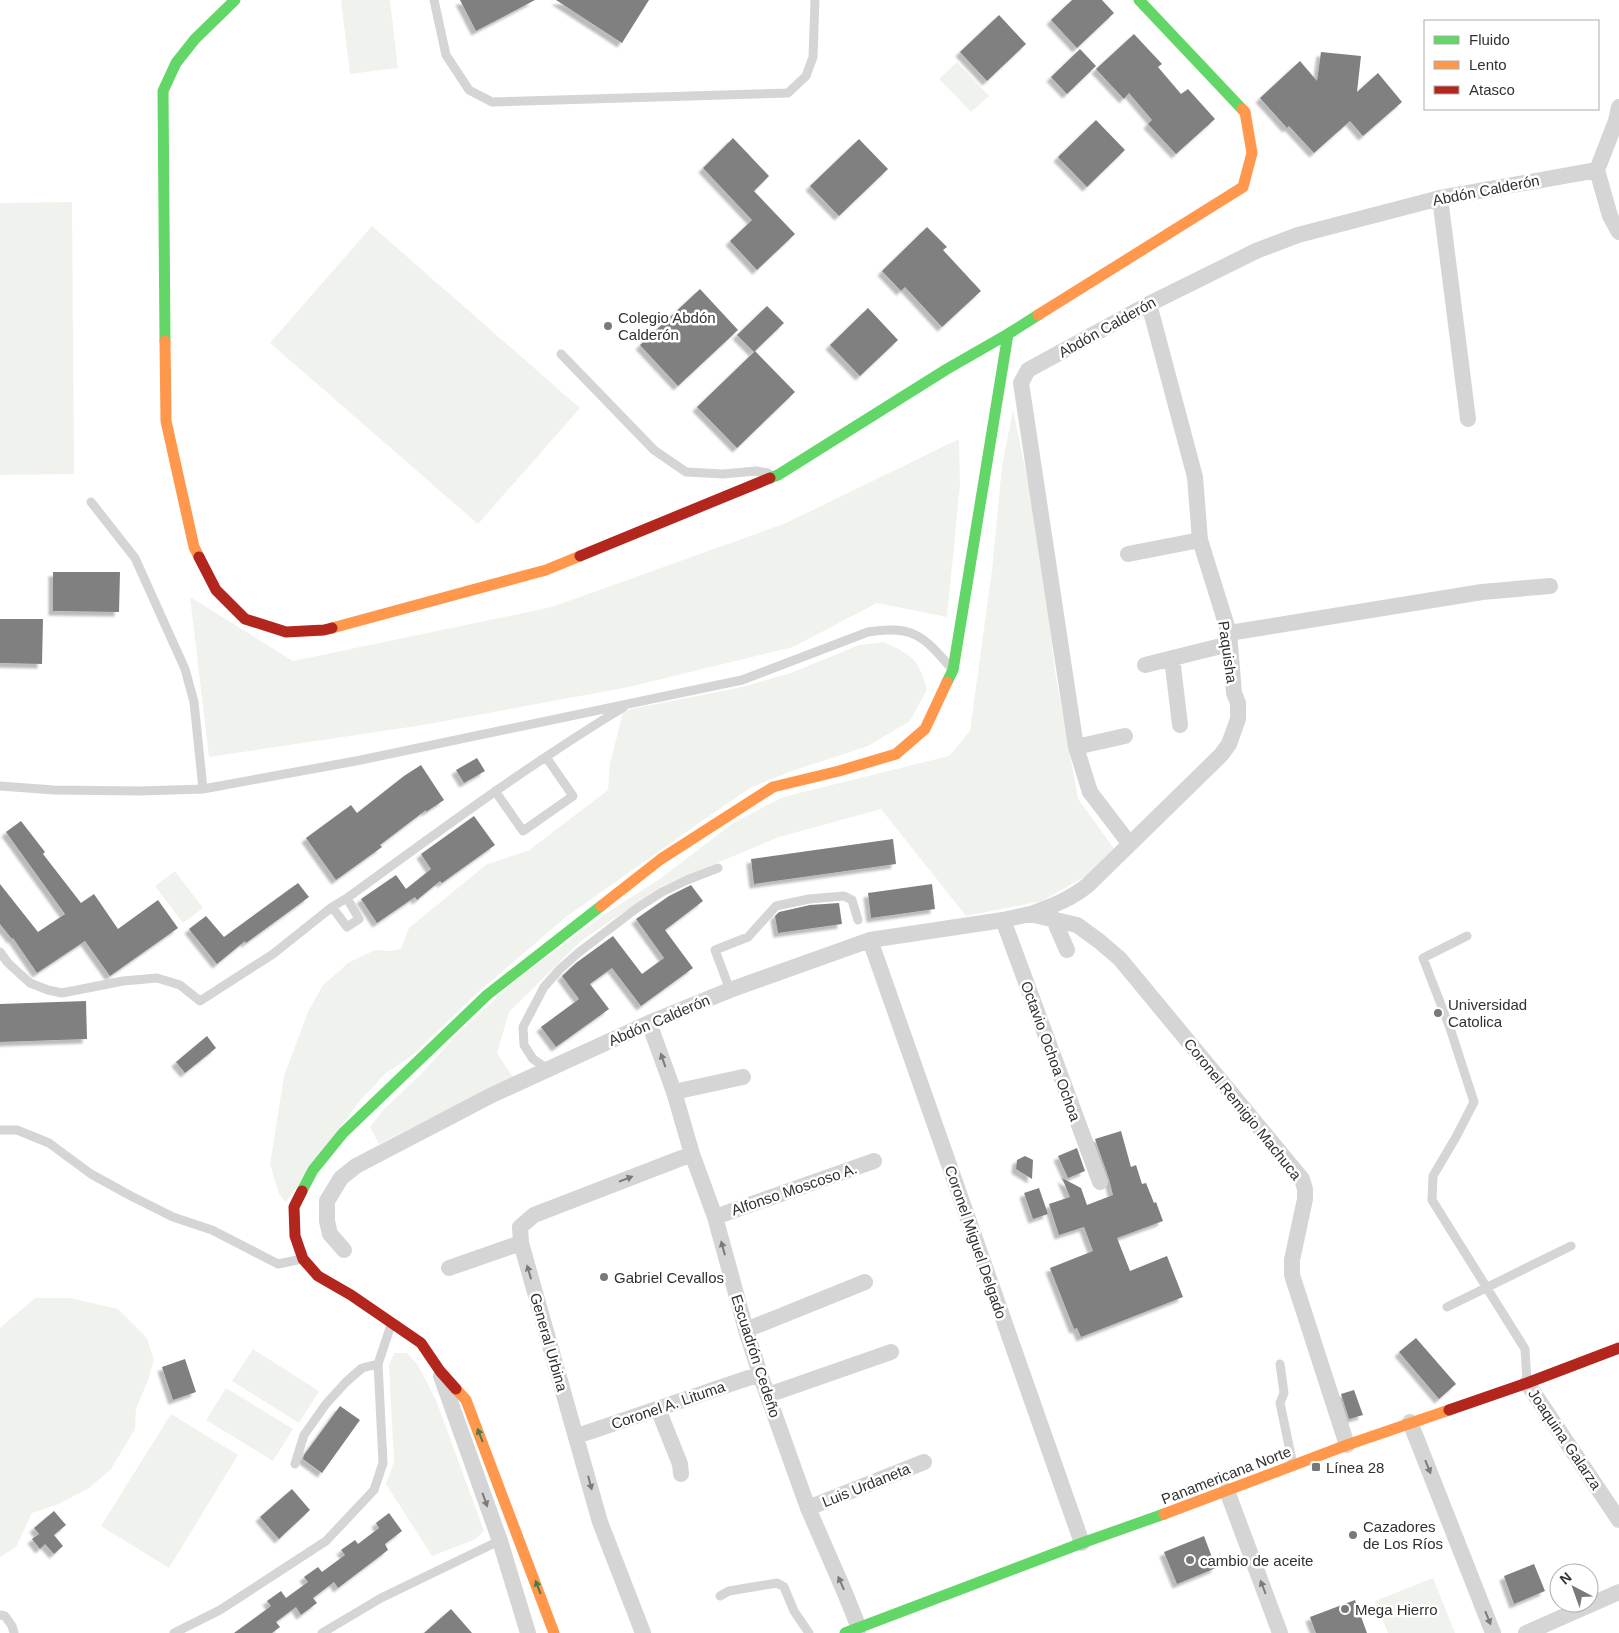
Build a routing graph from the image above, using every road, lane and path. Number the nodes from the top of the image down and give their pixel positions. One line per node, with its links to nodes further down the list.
1 (234, 0): 13 (street)
2 (434, 0): 3 (lane)
3 (815, 0)
4 (1139, 0): 10 (street)
5 (1619, 108): 6 (street)
6 (1597, 170): 7 (street, Abdón Calderón); 8 (street)
7 (1440, 198): 9 (street, Abdón Calderón); 12 (street)
8 (1619, 232)
9 (1149, 304): 15 (street, Paquisha); 25 (street, Abdón Calderón)
10 (1008, 334): 13 (street); 21 (street)
11 (561, 354): 13 (lane)
12 (1468, 419)
13 (778, 474)
14 (91, 502): 28 (lane)
15 (1200, 540): 16 (street); 18 (street, Paquisha)
16 (1128, 554)
17 (1550, 586): 18 (street)
18 (1229, 638): 19 (street); 30 (street, Paquisha)
19 (1172, 658): 20 (street); 23 (street)
20 (1145, 665)
21 (953, 670): 22 (lane); 56 (street)
22 (630, 703): 26 (lane); 28 (lane)
23 (1180, 725)
24 (1125, 736): 25 (street)
25 (1076, 747): 30 (street, Abdón Calderón)
26 (546, 757): 29 (lane); 29 (lane)
27 (0, 786): 28 (lane)
28 (203, 789)
29 (495, 791): 32 (lane)
30 (1129, 843): 34 (street, Paquisha)
31 (718, 868): 45 (lane)
32 (347, 898): 33 (lane); 33 (lane)
33 (332, 907): 42 (lane)
34 (1030, 914): 35 (street, Abdón Calderón); 37 (street, Abdón Calderón)
35 (1053, 918): 38 (street, Abdón Calderón); 41 (street)
36 (858, 920): 43 (lane)
37 (1003, 920): 40 (street, Abdón Calderón); 51 (street, Octavio Ochoa Ochoa)
38 (1077, 925): 74 (street, Coronel Remigio Machuca)
39 (1468, 936): 59 (lane)
40 (870, 940): 43 (street, Abdón Calderón); 84 (street, Coronel Miguel Delgado)
41 (1067, 950)
42 (0, 952)
43 (730, 990): 44 (street, Abdón Calderón)
44 (650, 1023): 45 (street, Abdón Calderón); 47 (street, Escuadrón Cedeño, one-way to 44)
45 (550, 1068): 55 (street, Abdón Calderón)
46 (743, 1077): 47 (street)
47 (674, 1092): 49 (street, Escuadrón Cedeño)
48 (0, 1130): 56 (lane)
49 (692, 1154): 52 (street, Escuadrón Cedeño); 53 (street, one-way to 49)
50 (874, 1161): 52 (street, Alfonso Moscoso A.)
51 (1100, 1182)
52 (715, 1217): 62 (street, Escuadrón Cedeño, one-way to 52)
53 (521, 1243): 57 (street); 73 (street, General Urbina, one-way to 53)
54 (1571, 1246): 59 (lane)
55 (344, 1250)
56 (302, 1259): 61 (street)
57 (449, 1268)
58 (865, 1282): 62 (street)
59 (1487, 1288): 60 (lane); 69 (lane)
60 (1447, 1307)
61 (392, 1323): 65 (lane); 67 (street)
62 (746, 1330): 68 (street, Escuadrón Cedeño)
63 (1619, 1348): 69 (street, Panamericana Norte)
64 (891, 1352): 70 (street)
65 (378, 1364): 76 (lane); 91 (lane)
66 (1280, 1364): 77 (lane)
67 (440, 1371): 82 (street, one-way to 67); 83 (street, one-way to 83)
68 (760, 1374): 70 (street, Escuadrón Cedeño); 71 (street, Coronel A. Lituma)
69 (1527, 1383): 72 (street, Panamericana Norte); 81 (street, Joaquina Galarza)
70 (768, 1395): 80 (street, Escuadrón Cedeño)
71 (658, 1409): 73 (street, Coronel A. Lituma); 78 (street)
72 (1410, 1422): 74 (street, Panamericana Norte); 98 (street, one-way to 98)
73 (577, 1436): 95 (street, General Urbina, one-way to 95)
74 (1348, 1445): 77 (street, Panamericana Norte)
75 (924, 1462): 80 (street, Luis Urdaneta)
76 (294, 1464)
77 (1293, 1465): 79 (street, Panamericana Norte)
78 (681, 1474)
79 (1226, 1491): 84 (street, Panamericana Norte); 97 (street, one-way to 79)
80 (808, 1508): 89 (street, Escuadrón Cedeño, one-way to 80)
81 (1619, 1520)
82 (518, 1534): 83 (lane); 87 (street, one-way to 82)
83 (500, 1541): 87 (street); 92 (lane)
84 (1082, 1543): 89 (street, Panamericana Norte)
85 (1619, 1592): 99 (street)
86 (720, 1596): 96 (lane)
87 (533, 1610): 93 (street); 94 (street)
88 (0, 1615): 90 (lane)
89 (861, 1630)
90 (14, 1633)
91 (174, 1633)
92 (322, 1633)
93 (528, 1633)
94 (554, 1633)
95 (643, 1633)
96 (809, 1633)
97 (1280, 1633)
98 (1494, 1633)
99 (1526, 1633)

